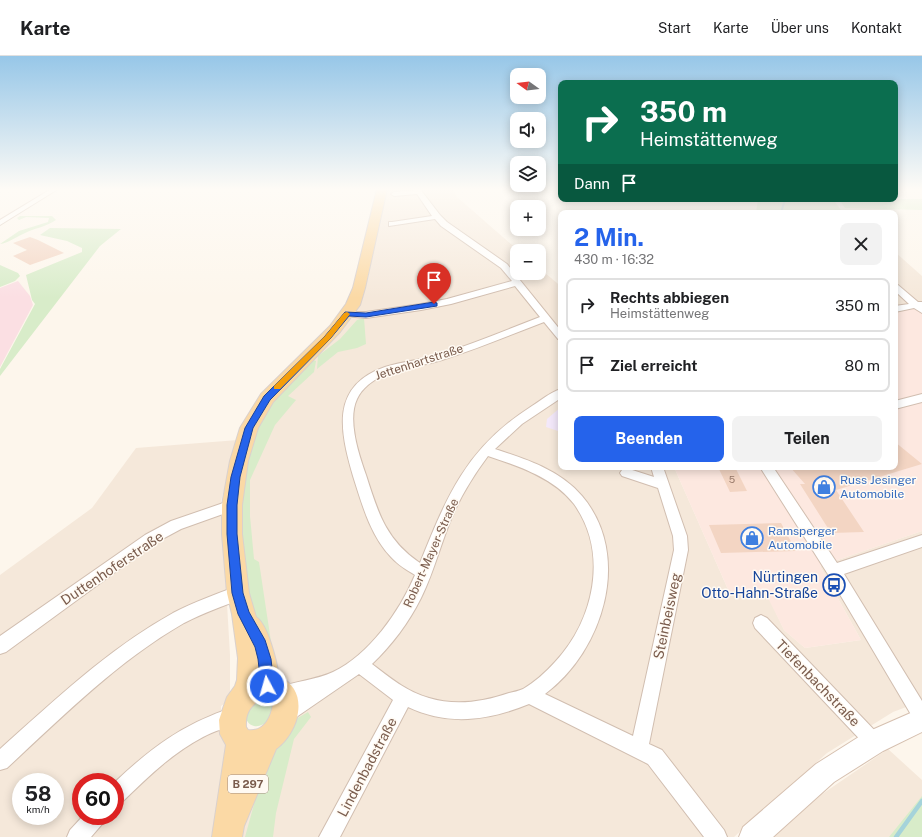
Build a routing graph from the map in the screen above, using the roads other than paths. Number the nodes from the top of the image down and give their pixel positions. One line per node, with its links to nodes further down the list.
1 (374, 225): 7 (main road, B 297)
2 (449, 225): 3 (street)
3 (516, 283): 7 (street); 8 (street)
4 (898, 289): 5 (street)
5 (920, 306): 6 (street)
6 (898, 310)
7 (347, 314): 18 (main road, B 297)
8 (546, 318): 9 (street); 21 (street, Jettenhartstraße)
9 (558, 333)
10 (558, 395): 13 (street, Robert-Mayer-Straße)
11 (922, 398): 12 (street)
12 (898, 404)
13 (486, 450): 21 (street, Robert-Mayer-Straße); 26 (street)
14 (658, 470): 17 (street, Steinbeisweg)
15 (768, 470): 20 (street)
16 (626, 473): 17 (street)
17 (663, 485): 33 (street, Steinbeisweg)
18 (232, 505): 22 (main road, B 297); 24 (street, Duttenhoferstraße)
19 (922, 541): 20 (street)
20 (834, 571): 29 (street)
21 (423, 573): 25 (street, Robert-Mayer-Straße)
22 (241, 603): 27 (main road, B 297); 34 (street)
23 (761, 623): 32 (street, Tiefenbachstraße)
24 (0, 646)
25 (360, 664): 27 (street, Robert-Mayer-Straße); 28 (street)
26 (529, 695): 28 (street); 33 (street)
27 (270, 697): 31 (main road, B 297); 31 (main road, B 297)
28 (404, 697): 39 (street, Lindenbadstraße)
29 (922, 717)
30 (922, 720): 32 (street)
31 (246, 733): 35 (street); 37 (main road, B 297)
32 (874, 742): 41 (street)
33 (639, 749): 40 (street)
34 (0, 762)
35 (124, 787)
36 (88, 825): 38 (street)
37 (228, 832)
38 (77, 837)
39 (330, 837)
40 (717, 837)
41 (754, 837)

